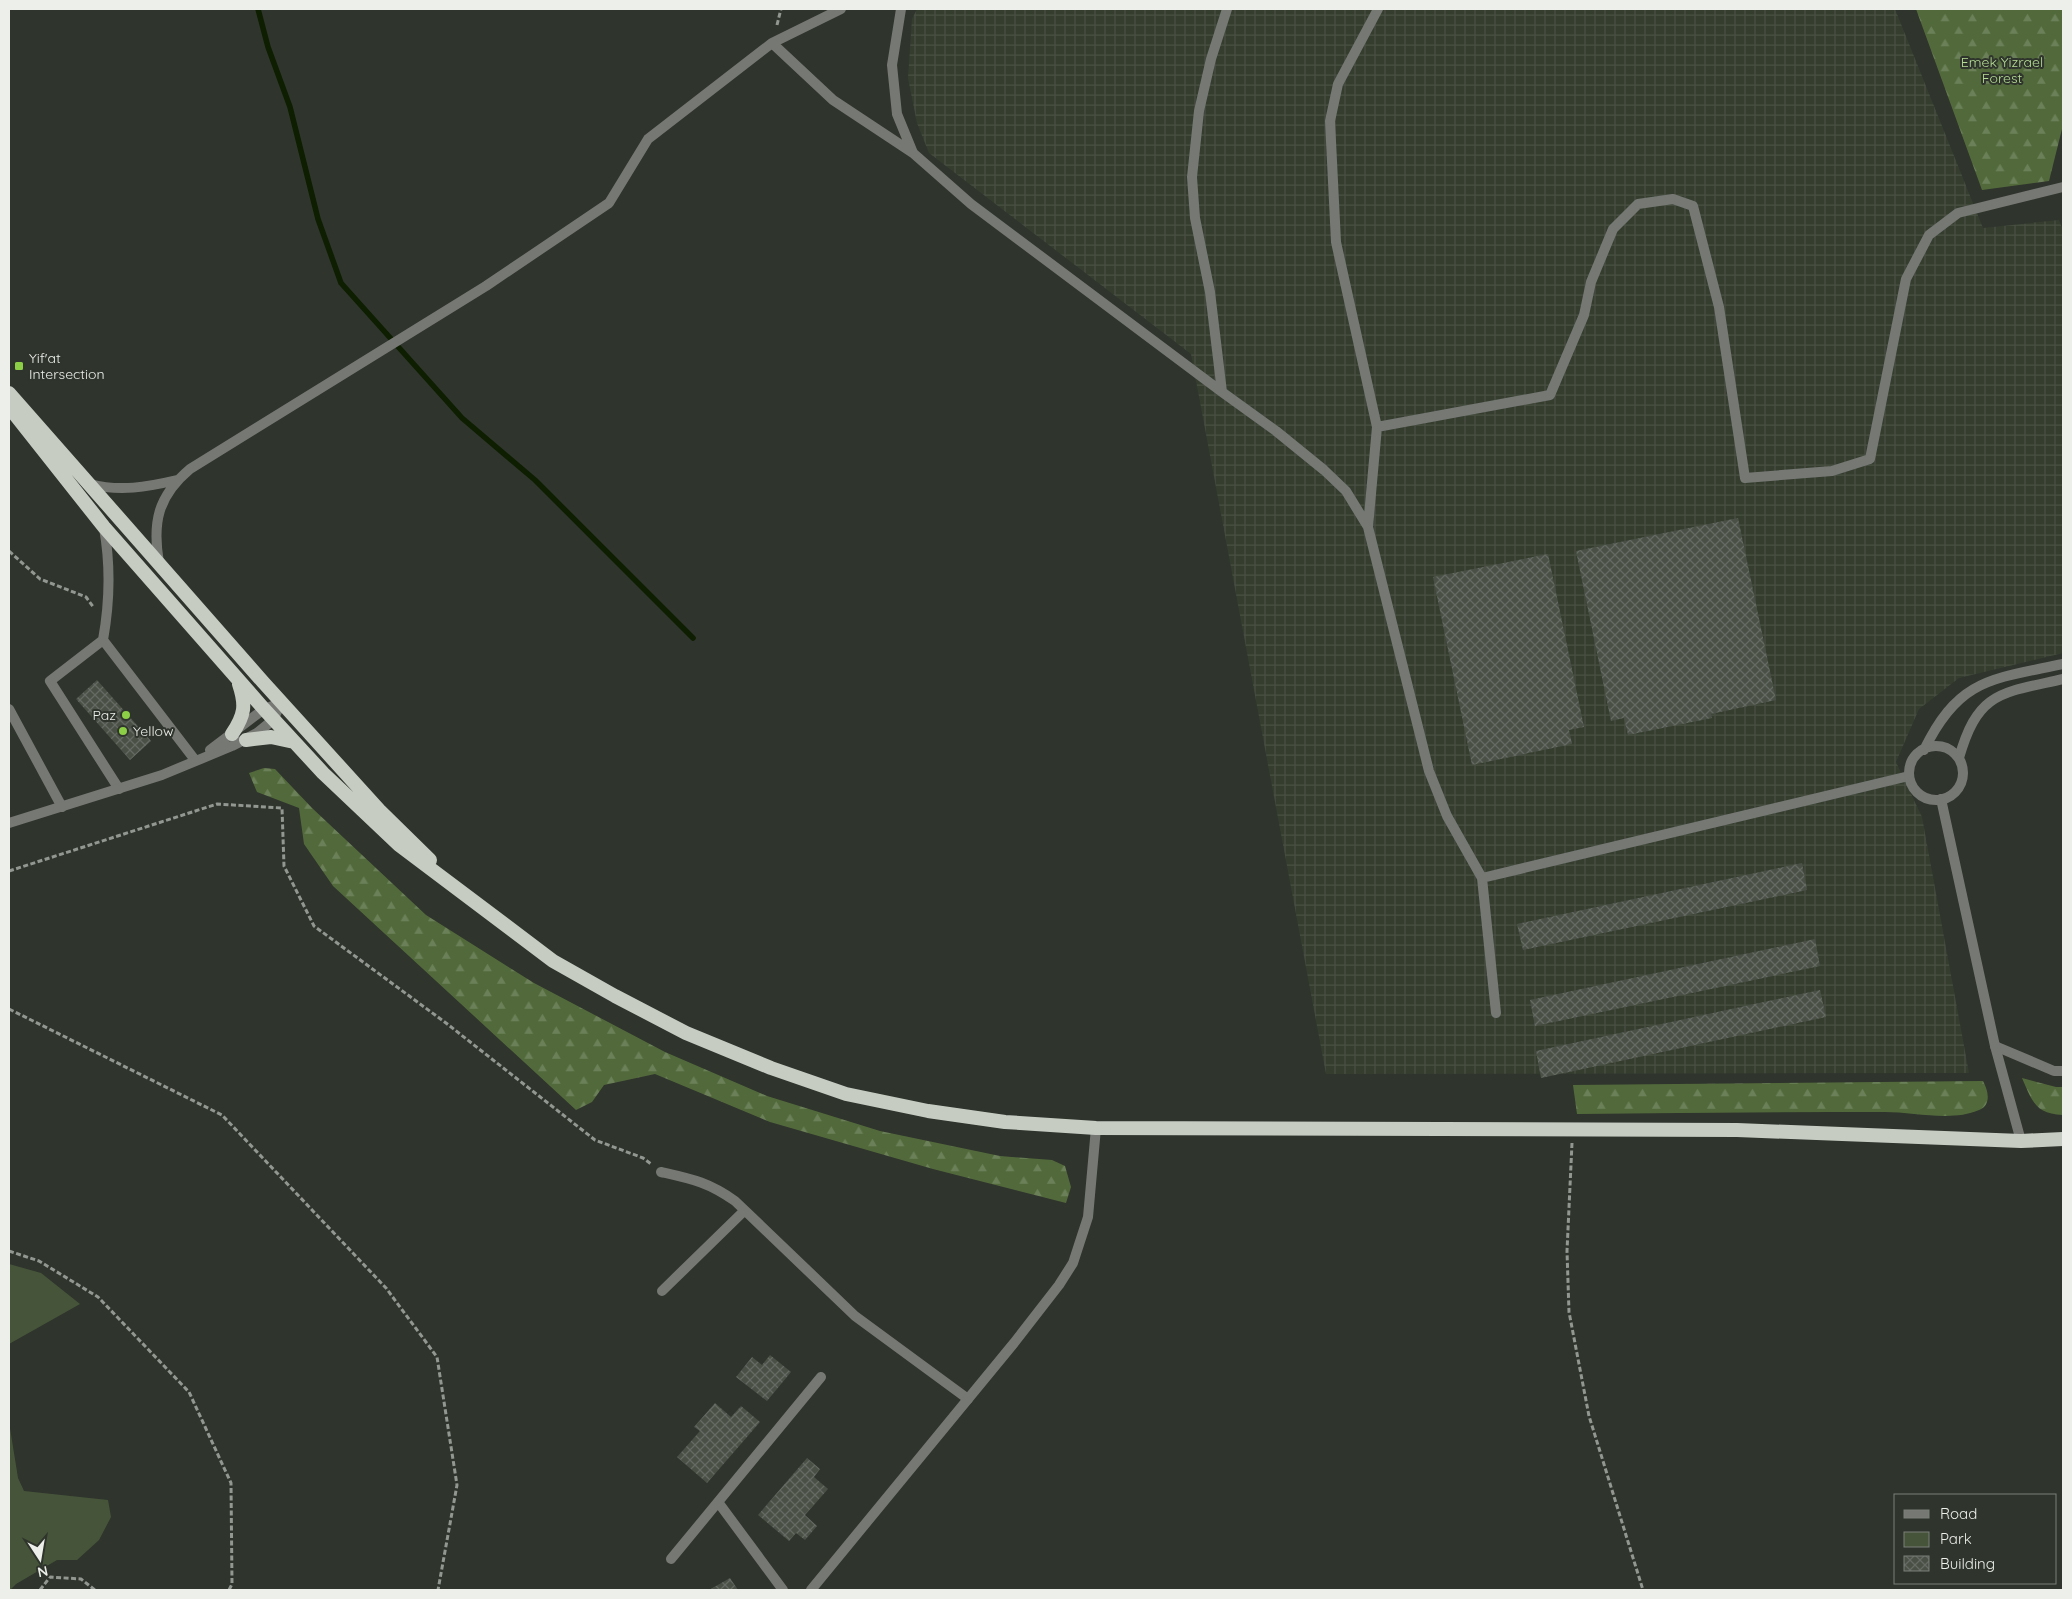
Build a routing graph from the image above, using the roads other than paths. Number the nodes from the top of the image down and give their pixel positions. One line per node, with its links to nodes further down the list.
1 (842, 9): 5 (street)
2 (901, 9): 6 (street)
3 (1227, 9): 8 (street)
4 (1378, 9): 11 (street)
5 (772, 42): 6 (street); 12 (street)
6 (913, 153): 8 (street)
7 (2063, 187): 11 (street)
8 (1222, 392): 15 (street)
9 (9, 393): 13 (highway)
10 (9, 407): 14 (highway)
11 (1377, 426): 15 (street)
12 (177, 480): 13 (street); 16 (street)
13 (89, 484): 16 (highway)
14 (104, 527): 17 (street); 19 (highway)
15 (1368, 528): 35 (street)
16 (159, 563): 21 (highway)
17 (103, 640): 29 (street); 31 (street)
18 (2063, 664): 27 (street)
19 (237, 679): 23 (highway); 24 (highway)
20 (2063, 679): 28 (street)
21 (281, 703): 23 (street); 36 (highway)
22 (9, 710): 33 (street)
23 (269, 714): 24 (street); 25 (street); 26 (highway)
24 (232, 734): 29 (street)
25 (246, 740): 26 (highway); 29 (street)
26 (295, 742): 36 (highway)
27 (1924, 750): 28 (street); 30 (street)
28 (1959, 758): 32 (street)
29 (195, 760): 31 (street)
30 (1909, 776): 32 (street); 35 (street)
31 (119, 789): 33 (street)
32 (1941, 799): 38 (street)
33 (62, 807): 34 (street)
34 (9, 823)
35 (1482, 878): 37 (street)
36 (492, 916): 40 (highway)
37 (1496, 1013)
38 (1995, 1046): 39 (street); 42 (street)
39 (2063, 1071)
40 (1096, 1128): 42 (highway); 47 (street)
41 (2063, 1139): 42 (highway)
42 (2021, 1141)
43 (661, 1172): 44 (street)
44 (744, 1211): 45 (street); 47 (street)
45 (662, 1291)
46 (821, 1377): 48 (street)
47 (968, 1399): 51 (street)
48 (718, 1502): 49 (street); 50 (street)
49 (671, 1559)
50 (783, 1590)
51 (811, 1590)

